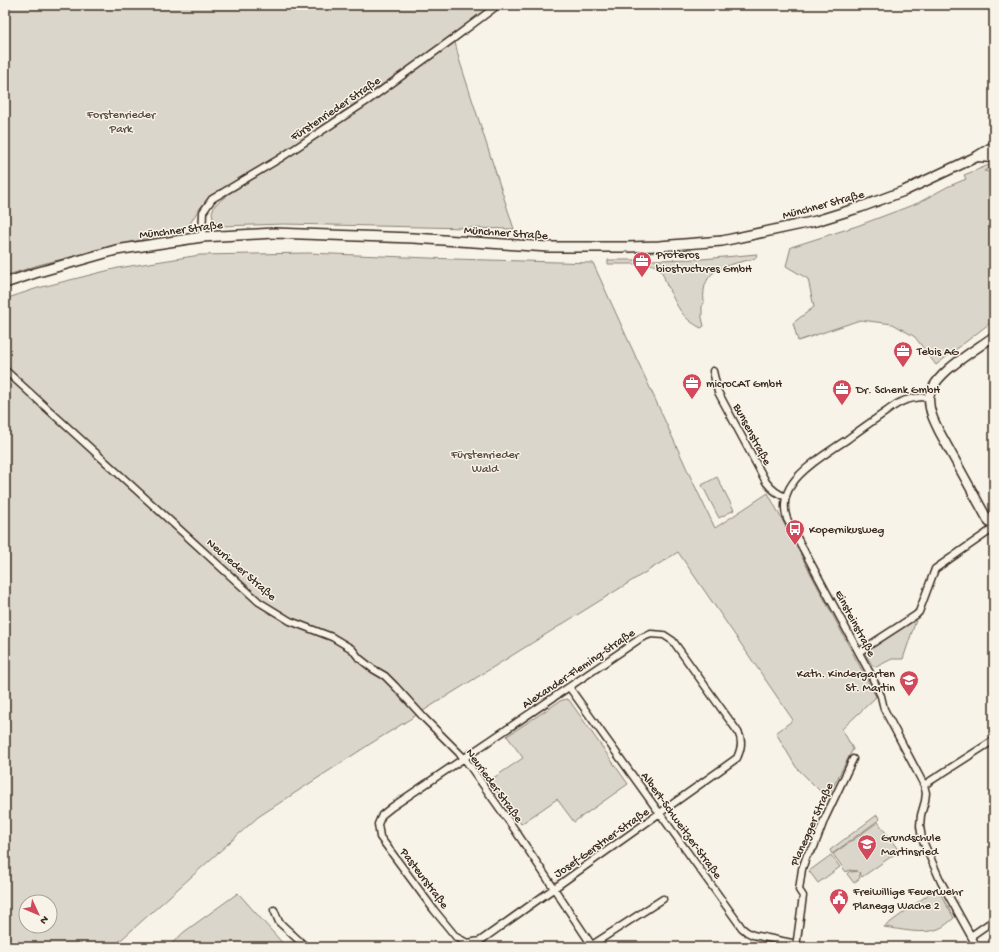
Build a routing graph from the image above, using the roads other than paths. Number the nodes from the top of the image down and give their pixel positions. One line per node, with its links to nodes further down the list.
1 (498, 5): 5 (street, Fürstenrieder Straße)
2 (994, 146): 3 (main road, Münchner Straße)
3 (976, 157): 4 (street); 5 (main road, Münchner Straße)
4 (994, 158)
5 (202, 236): 6 (main road, Münchner Straße)
6 (5, 283)
7 (994, 336): 10 (street)
8 (5, 370): 16 (street, Neurieder Straße)
9 (713, 371): 11 (street, Bunsenstraße)
10 (929, 397): 11 (street, Einsteinstraße); 12 (street)
11 (786, 497): 13 (street, Einsteinstraße)
12 (994, 528): 13 (street)
13 (859, 652): 18 (street, Einsteinstraße)
14 (569, 687): 16 (street, Alexander-Fleming-Straße); 19 (street, Albert-Schweitzer-Straße); 19 (street, Alexander-Fleming-Straße)
15 (994, 740): 18 (street)
16 (464, 758): 20 (street, Neurieder Straße); 20 (street, Pasteurstraße)
17 (853, 759): 26 (street, Planegger Straße)
18 (924, 785): 24 (street, Einsteinstraße)
19 (660, 813): 20 (street, Josef-Gerstner-Straße); 26 (street, Albert-Schweitzer-Straße)
20 (554, 888): 25 (street, Neurieder Straße)
21 (663, 899): 25 (street)
22 (274, 910): 27 (street)
23 (994, 920): 24 (street)
24 (971, 936): 28 (street, Einsteinstraße)
25 (592, 946)
26 (796, 946)
27 (306, 947)
28 (977, 947)

